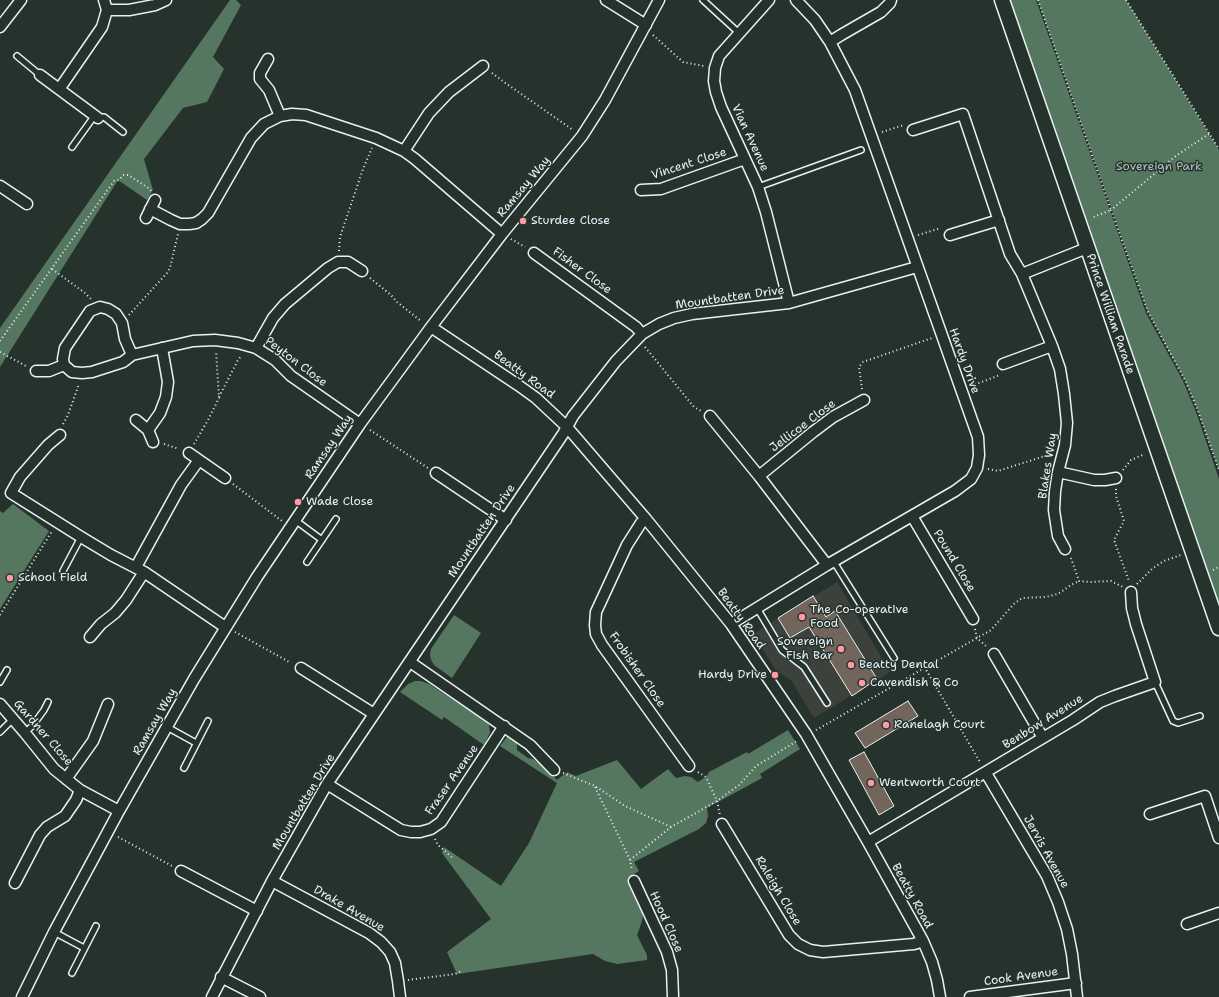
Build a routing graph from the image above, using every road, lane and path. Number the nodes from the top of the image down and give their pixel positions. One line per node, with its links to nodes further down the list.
1 (21, 0): 14 (street)
2 (166, 0): 12 (street)
3 (606, 0): 13 (street)
4 (659, 0): 13 (street, Ramsay Way)
5 (703, 0): 15 (lane)
6 (768, 0): 15 (street, Vian Avenue)
7 (796, 0): 16 (street, Hardy Drive)
8 (891, 0): 16 (street)
9 (1002, 0): 43 (street, Prince William Parade)
10 (1038, 0): 41 (path)
11 (1126, 0): 27 (path)
12 (105, 5): 22 (street)
13 (646, 25): 20 (path); 28 (street, Ramsay Way)
14 (0, 27)
15 (739, 33): 20 (street, Vian Avenue)
16 (830, 42): 29 (street, Hardy Drive)
17 (17, 56): 21 (lane)
18 (268, 59): 24 (street)
19 (483, 66): 28 (path); 34 (street)
20 (715, 68): 35 (street, Vian Avenue)
21 (40, 75): 22 (street)
22 (60, 88): 23 (street)
23 (96, 116): 26 (lane); 31 (lane)
24 (280, 116): 30 (street); 44 (street)
25 (913, 130): 29 (path); 42 (street, Blakes Way)
26 (122, 132)
27 (1209, 134): 32 (path); 41 (path)
28 (582, 136): 45 (street, Ramsay Way)
29 (872, 137): 47 (street, Hardy Drive)
30 (376, 138): 34 (street); 50 (path)
31 (72, 147)
32 (1219, 149)
33 (861, 150): 37 (lane)
34 (404, 151): 45 (street)
35 (745, 159): 37 (street, Vian Avenue); 38 (street, Vincent Close)
36 (0, 186): 40 (street)
37 (758, 187): 55 (street, Vian Avenue)
38 (642, 190)
39 (155, 200): 44 (street); 52 (path)
40 (27, 204)
41 (1111, 210): 43 (path); 87 (path)
42 (999, 220): 46 (street); 54 (street, Blakes Way)
43 (1079, 223): 48 (street, Prince William Parade)
44 (180, 224): 57 (path)
45 (502, 234): 49 (path, Fisher Close); 58 (street, Ramsay Way)
46 (950, 236): 47 (path)
47 (908, 239): 51 (street, Hardy Drive)
48 (1087, 248): 54 (street); 82 (street, Prince William Parade)
49 (534, 253): 60 (street, Fisher Close)
50 (338, 262): 53 (street); 64 (street)
51 (917, 267): 55 (street, Mountbatten Drive); 59 (street, Hardy Drive)
52 (52, 269): 56 (path); 62 (path)
53 (362, 271): 58 (path)
54 (1022, 274): 63 (street, Blakes Way)
55 (789, 303): 60 (street, Mountbatten Drive)
56 (100, 307): 57 (street); 69 (street)
57 (122, 323): 67 (street)
58 (431, 327): 77 (street, Ramsay Way); 78 (street, Beatty Road)
59 (941, 334): 72 (street, Hardy Drive); 74 (path)
60 (640, 336): 75 (path); 78 (street, Mountbatten Drive)
61 (215, 340): 64 (street, Peyton Close); 65 (street, Peyton Close); 73 (path)
62 (0, 341)
63 (1052, 346): 68 (street); 84 (street, Blakes Way)
64 (252, 347): 73 (path); 77 (street, Peyton Close)
65 (162, 348): 67 (street, Peyton Close); 79 (street)
66 (0, 352): 70 (path)
67 (132, 355): 71 (street, Peyton Close)
68 (1003, 364): 72 (path)
69 (64, 365): 70 (street); 71 (street)
70 (36, 371)
71 (82, 373): 80 (path)
72 (961, 392): 86 (street, Hardy Drive)
73 (219, 398): 83 (path)
74 (864, 400): 90 (street, Jellicoe Close)
75 (710, 416): 90 (street)
76 (136, 420): 79 (street)
77 (360, 424): 89 (path); 98 (street, Ramsay Way)
78 (568, 427): 95 (street, Beatty Road); 96 (street, Mountbatten Drive)
79 (148, 430): 81 (street)
80 (60, 434): 97 (street)
81 (153, 442): 83 (path)
82 (1156, 448): 92 (path); 102 (street, Prince William Parade)
83 (189, 452): 85 (street)
84 (1063, 455): 86 (path); 88 (street, Blakes Way)
85 (199, 460): 91 (street); 105 (street)
86 (977, 468): 93 (street)
87 (1219, 470)
88 (1058, 472): 92 (street); 101 (street, Blakes Way)
89 (436, 473): 96 (street)
90 (759, 476): 104 (street)
91 (225, 478): 98 (path)
92 (1116, 478): 108 (path)
93 (912, 516): 104 (street); 111 (street, Pound Close)
94 (336, 519): 100 (lane)
95 (646, 519): 112 (street, Beatty Road); 140 (street, Frobisher Close)
96 (506, 520): 119 (street, Mountbatten Drive)
97 (58, 522): 99 (street); 110 (path)
98 (292, 524): 100 (lane); 113 (street, Ramsay Way)
99 (81, 537): 105 (street); 106 (lane)
100 (322, 540): 103 (lane)
101 (1065, 549): 107 (path)
102 (1192, 551): 108 (path); 114 (street, Prince William Parade)
103 (307, 562)
104 (831, 564): 109 (street); 118 (lane)
105 (140, 569): 113 (street); 115 (street)
106 (63, 571)
107 (1079, 581): 108 (path); 116 (path)
108 (1131, 592): 124 (street)
109 (757, 608): 112 (street); 126 (lane)
110 (0, 615)
111 (973, 619): 116 (path)
112 (731, 624): 137 (street, Beatty Road)
113 (225, 627): 120 (path); 134 (street, Ramsay Way)
114 (1219, 628)
115 (90, 637)
116 (977, 638): 117 (path); 121 (path)
117 (994, 654): 138 (street)
118 (894, 658): 121 (path)
119 (410, 662): 129 (street, Mountbatten Drive); 133 (street)
120 (301, 668): 129 (street)
121 (925, 668): 137 (path); 143 (path)
122 (7, 670): 123 (lane)
123 (0, 682)
124 (1155, 682): 130 (lane); 138 (street, Benbow Avenue)
125 (48, 702): 136 (lane)
126 (827, 703)
127 (0, 704): 131 (street, Gardner Close)
128 (108, 704): 144 (street, Gardner Close)
129 (374, 714): 145 (street, Mountbatten Drive)
130 (1200, 716)
131 (13, 719): 135 (lane); 136 (street, Gardner Close)
132 (208, 721): 139 (lane)
133 (504, 726): 142 (street); 153 (street, Fraser Avenue)
134 (167, 727): 139 (lane); 149 (street, Ramsay Way)
135 (0, 732)
136 (25, 733): 144 (street, Gardner Close)
137 (806, 734): 148 (path); 156 (street, Beatty Road)
138 (1043, 738): 143 (street, Benbow Avenue)
139 (196, 743): 141 (lane)
140 (689, 766): 148 (path)
141 (184, 768)
142 (554, 770): 146 (path)
143 (986, 773): 156 (street, Benbow Avenue); 174 (street, Jervis Avenue)
144 (66, 779): 147 (street, Gardner Close)
145 (327, 784): 153 (street, Fraser Avenue); 160 (street, Mountbatten Drive)
146 (595, 786): 152 (path); 158 (path)
147 (80, 790): 149 (street, Gardner Close); 162 (street)
148 (717, 801): 151 (path); 152 (path)
149 (120, 811): 154 (street, Ramsay Way)
150 (1150, 814): 155 (street)
151 (722, 824): 168 (street, Raleigh Close)
152 (671, 827): 158 (path)
153 (431, 829): 157 (path)
154 (108, 832): 159 (path); 167 (street, Ramsay Way)
155 (1219, 838)
156 (868, 842): 168 (street, Beatty Road)
157 (454, 859)
158 (630, 860): 161 (path)
159 (181, 871): 163 (street)
160 (272, 881): 163 (street, Mountbatten Drive); 173 (street, Drake Avenue)
161 (634, 881): 179 (street, Hood Close)
162 (15, 883)
163 (257, 911): 172 (street, Mountbatten Drive)
164 (1219, 912): 165 (street)
165 (1187, 924)
166 (96, 926): 169 (lane)
167 (54, 932): 169 (lane); 175 (street, Ramsay Way)
168 (923, 941): 180 (street, Beatty Road)
169 (84, 948): 171 (lane)
170 (462, 971): 173 (path)
171 (72, 973)
172 (221, 977): 176 (street, Mountbatten Drive); 177 (street)
173 (398, 981): 178 (street, Drake Avenue)
174 (1076, 983): 181 (street, Cook Avenue); 182 (street, Jervis Avenue)
175 (22, 997)
176 (212, 997)
177 (260, 997)
178 (400, 997)
179 (673, 997)
180 (940, 997)
181 (970, 997)
182 (1077, 997)

